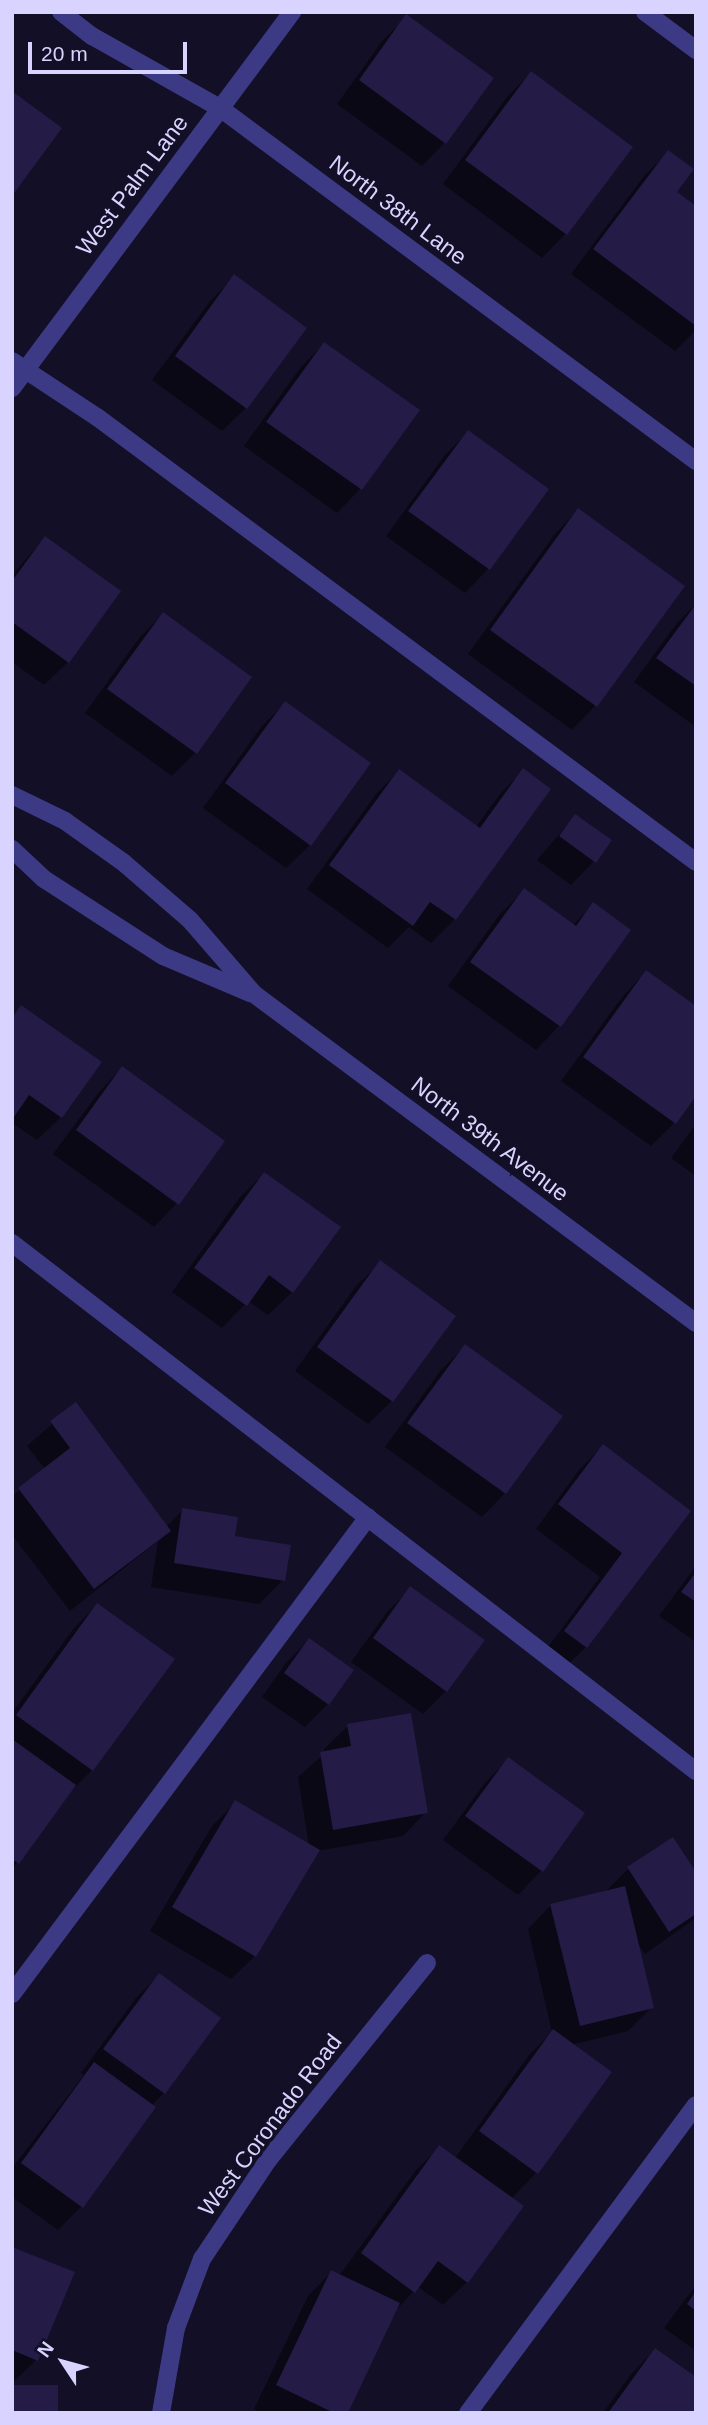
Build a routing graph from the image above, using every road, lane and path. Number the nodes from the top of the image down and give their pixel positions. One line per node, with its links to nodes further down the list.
1 (61, 12): 5 (street, North 38th Lane)
2 (292, 12): 5 (street, West Palm Lane)
3 (645, 12): 4 (street)
4 (696, 50)
5 (220, 108): 6 (street, West Palm Lane); 8 (street, North 38th Lane)
6 (19, 366): 7 (street, West Palm Lane); 11 (street)
7 (12, 388)
8 (696, 461)
9 (12, 795): 12 (street, North 39th Avenue)
10 (12, 849): 12 (street, North 39th Avenue)
11 (696, 862)
12 (254, 994): 14 (street, North 39th Avenue)
13 (12, 1244): 15 (street)
14 (696, 1322)
15 (368, 1517): 16 (street); 18 (street)
16 (696, 1771)
17 (427, 1963): 20 (street, West Coronado Road)
18 (12, 1994)
19 (696, 2105): 21 (street)
20 (161, 2413)
21 (468, 2413)

